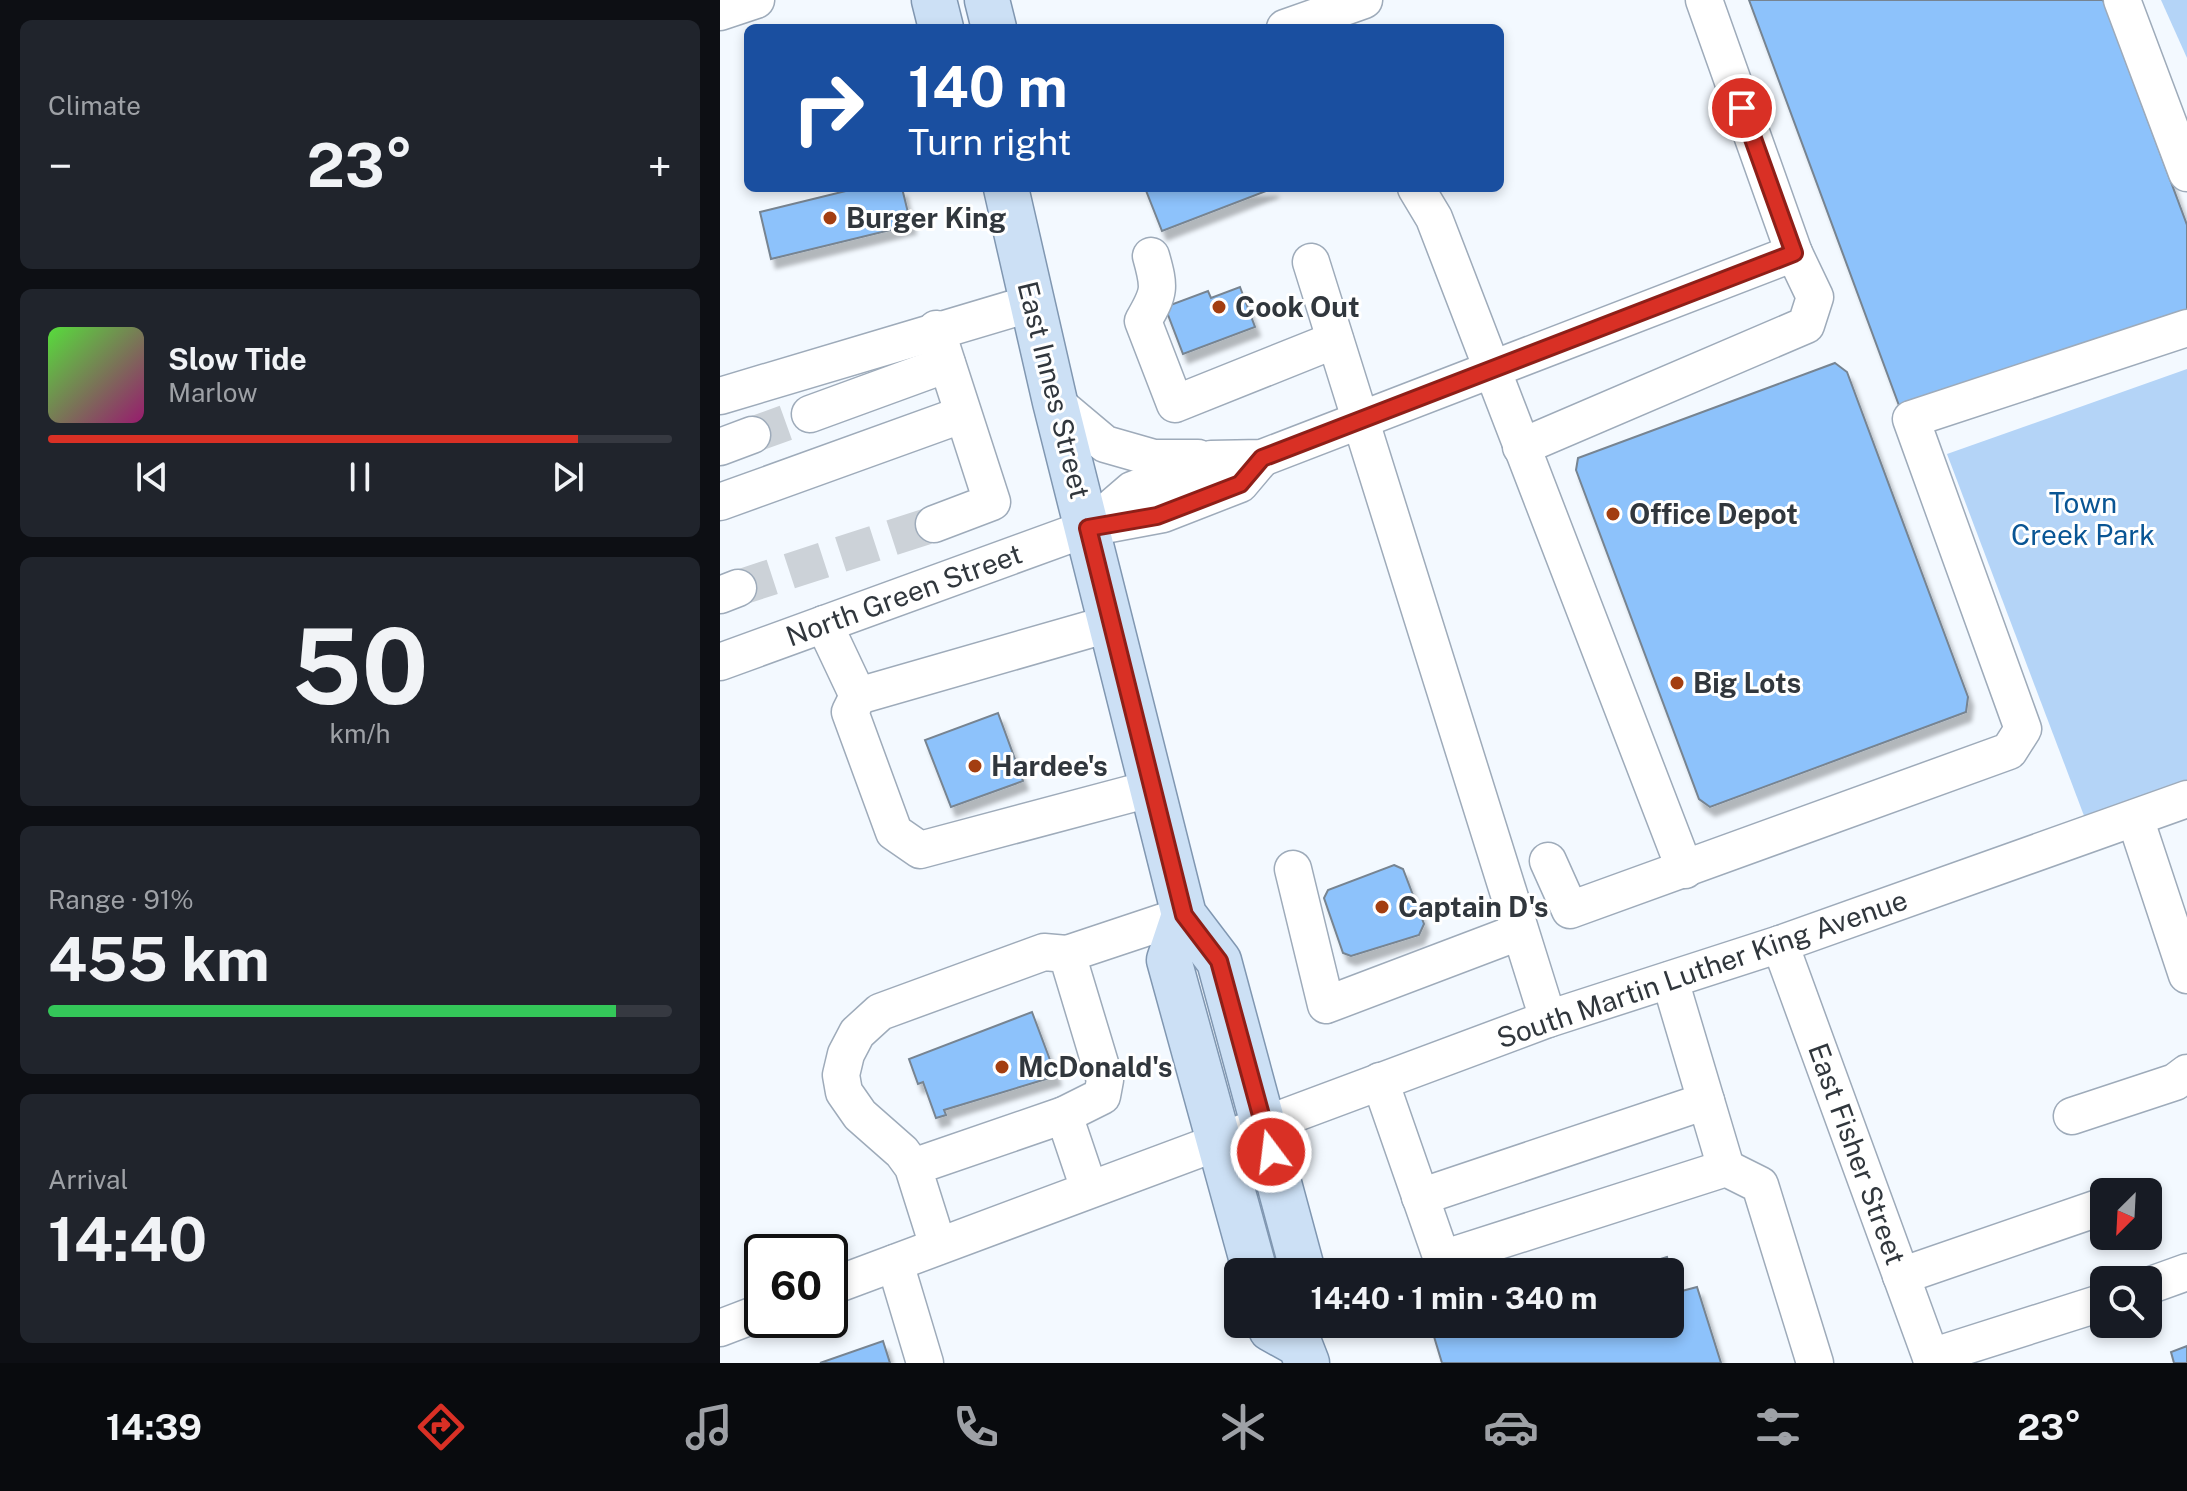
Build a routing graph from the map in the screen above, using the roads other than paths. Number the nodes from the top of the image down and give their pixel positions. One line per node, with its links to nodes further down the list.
1 (756, 0): 7 (street)
2 (934, 0): 8 (main road)
3 (987, 0): 9 (main road)
4 (1704, 0): 14 (street)
5 (2122, 0): 11 (street)
6 (1356, 11): 10 (street)
7 (720, 12)
8 (940, 24)
9 (993, 24)
10 (1302, 24)
11 (2187, 173)
12 (1006, 192): 17 (main road, East Innes Street)
13 (1418, 192): 22 (street)
14 (1794, 253): 22 (street); 28 (street)
15 (1151, 256): 20 (street)
16 (1311, 262): 20 (street)
17 (1032, 303): 19 (street); 24 (main road, East Innes Street)
18 (2187, 328): 43 (street)
19 (936, 329): 21 (street); 23 (street)
20 (1335, 340): 27 (street)
21 (947, 364): 25 (street); 26 (street)
22 (1491, 370): 27 (street); 28 (street)
23 (720, 396)
24 (1055, 402): 30 (street); 33 (main road, East Innes Street)
25 (810, 414)
26 (961, 415): 31 (street); 32 (street)
27 (1360, 421): 29 (street); 44 (street)
28 (1521, 447): 43 (street)
29 (1262, 458): 30 (street); 33 (street)
30 (1211, 459): 33 (street)
31 (720, 502)
32 (934, 524)
33 (1088, 528): 34 (main road, East Innes Street); 35 (street, North Green Street)
34 (1112, 623): 37 (street); 38 (main road, East Innes Street)
35 (824, 624): 36 (street, North Green Street); 37 (street)
36 (720, 662)
37 (858, 696): 38 (street)
38 (1153, 788): 45 (main road, East Innes Street)
39 (2187, 799): 40 (street, South Martin Luther King Avenue)
40 (2135, 818): 47 (street, South Martin Luther King Avenue); 49 (street)
41 (1548, 861): 43 (street)
42 (1293, 869): 46 (street)
43 (1685, 870)
44 (1507, 894): 46 (street); 51 (street)
45 (1184, 915): 48 (street); 57 (main road, East Innes Street); 58 (main road)
46 (1508, 936): 51 (street)
47 (1780, 944): 50 (street, South Martin Luther King Avenue); 69 (street, East Fisher Street)
48 (1067, 954): 55 (street); 59 (street)
49 (2187, 975)
50 (1670, 980): 51 (street, South Martin Luther King Avenue); 54 (street)
51 (1540, 1022): 53 (street, South Martin Luther King Avenue)
52 (2187, 1073): 56 (street)
53 (1380, 1081): 57 (street, South Martin Luther King Avenue); 62 (street)
54 (1706, 1101): 60 (street); 62 (street)
55 (1064, 1115): 59 (street); 61 (street)
56 (2072, 1116)
57 (1264, 1124): 58 (street, South Martin Luther King Avenue); 66 (main road, East Innes Street)
58 (1218, 1141): 61 (street, South Martin Luther King Avenue); 65 (main road)
59 (913, 1167): 64 (street)
60 (1726, 1168): 62 (street); 77 (street)
61 (1089, 1189): 64 (street, South Martin Luther King Avenue)
62 (1420, 1197)
63 (2090, 1211): 69 (street)
64 (938, 1246): 67 (street, South Martin Luther King Avenue)
65 (1251, 1258)
66 (1299, 1258)
67 (895, 1263): 70 (street, South Martin Luther King Avenue); 76 (street)
68 (2187, 1272): 71 (street)
69 (1901, 1276): 75 (street, East Fisher Street)
70 (848, 1280)
71 (2162, 1281)
72 (2090, 1307): 75 (street)
73 (744, 1319): 74 (street)
74 (720, 1328)
75 (1932, 1360)
76 (925, 1363)
77 (1815, 1363)

